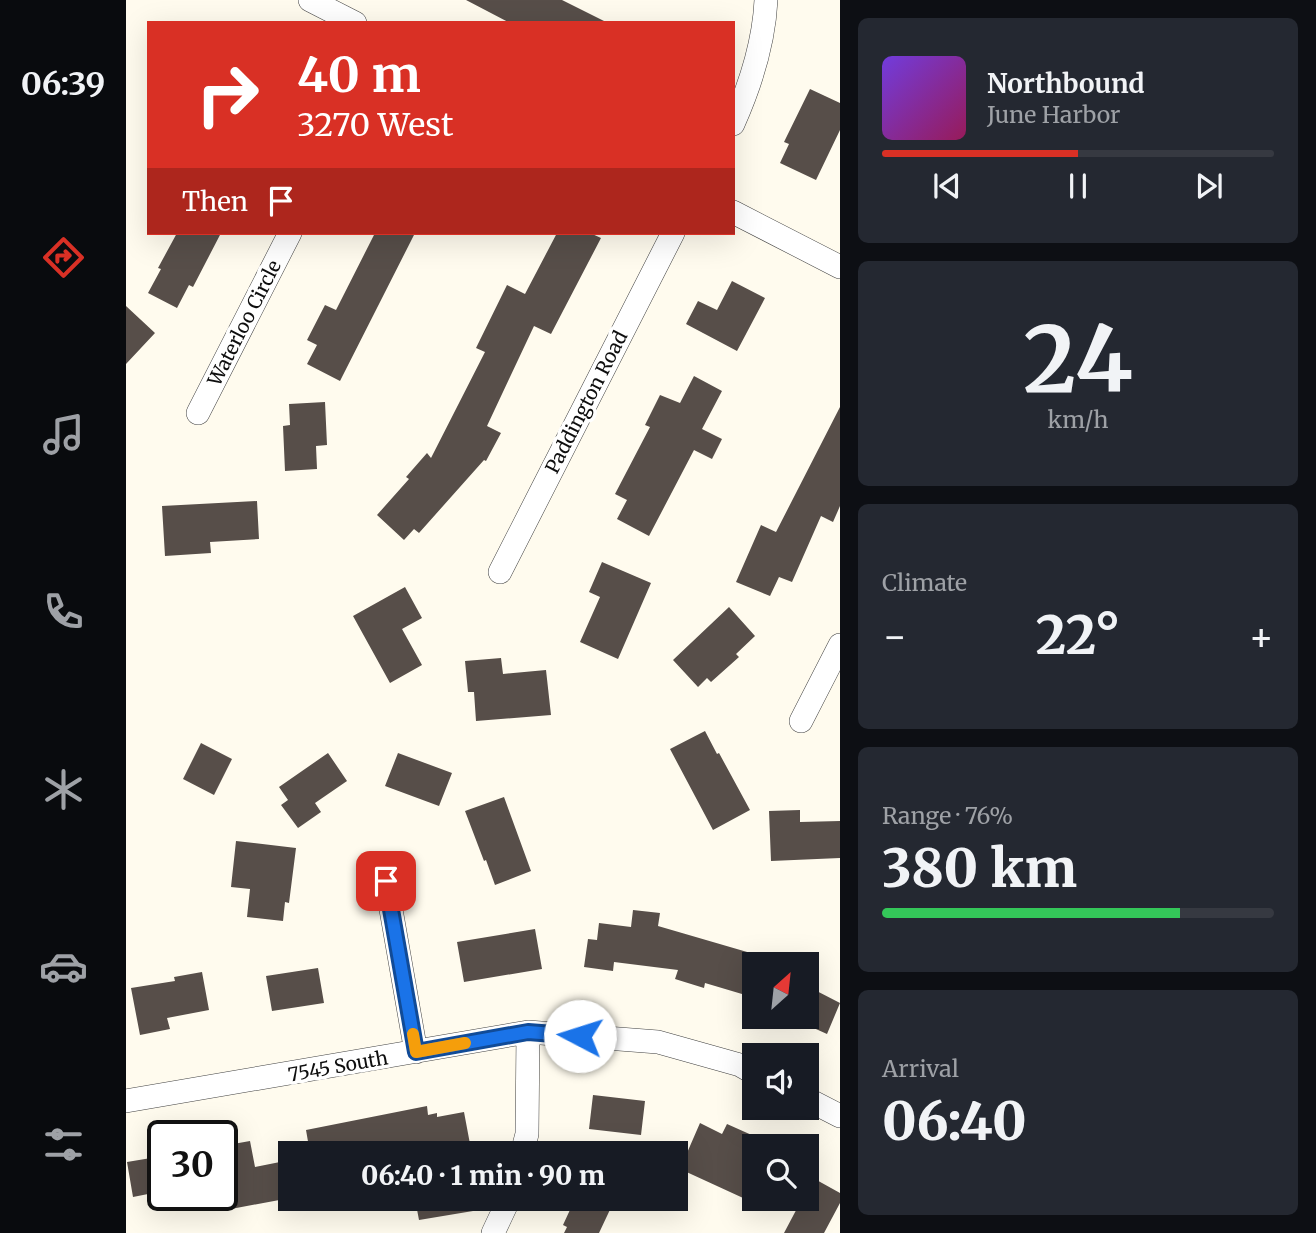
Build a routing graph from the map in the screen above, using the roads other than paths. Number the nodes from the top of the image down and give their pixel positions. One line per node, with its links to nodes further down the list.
1 (310, 0): 3 (street)
2 (766, 0): 4 (street)
3 (351, 21)
4 (735, 118)
5 (735, 213): 8 (street)
6 (289, 235): 9 (street, Waterloo Circle)
7 (672, 235): 10 (street, Paddington Road)
8 (840, 267)
9 (198, 413)
10 (500, 572)
11 (840, 645): 12 (street)
12 (801, 721)
13 (386, 881): 15 (street)
14 (528, 1032): 15 (street, 7545 South); 16 (street, 7545 South); 20 (street)
15 (416, 1052): 17 (street, 7545 South)
16 (742, 1066)
17 (126, 1101)
18 (819, 1105): 19 (street)
19 (840, 1116)
20 (525, 1141)
21 (503, 1211): 22 (street)
22 (493, 1233)

